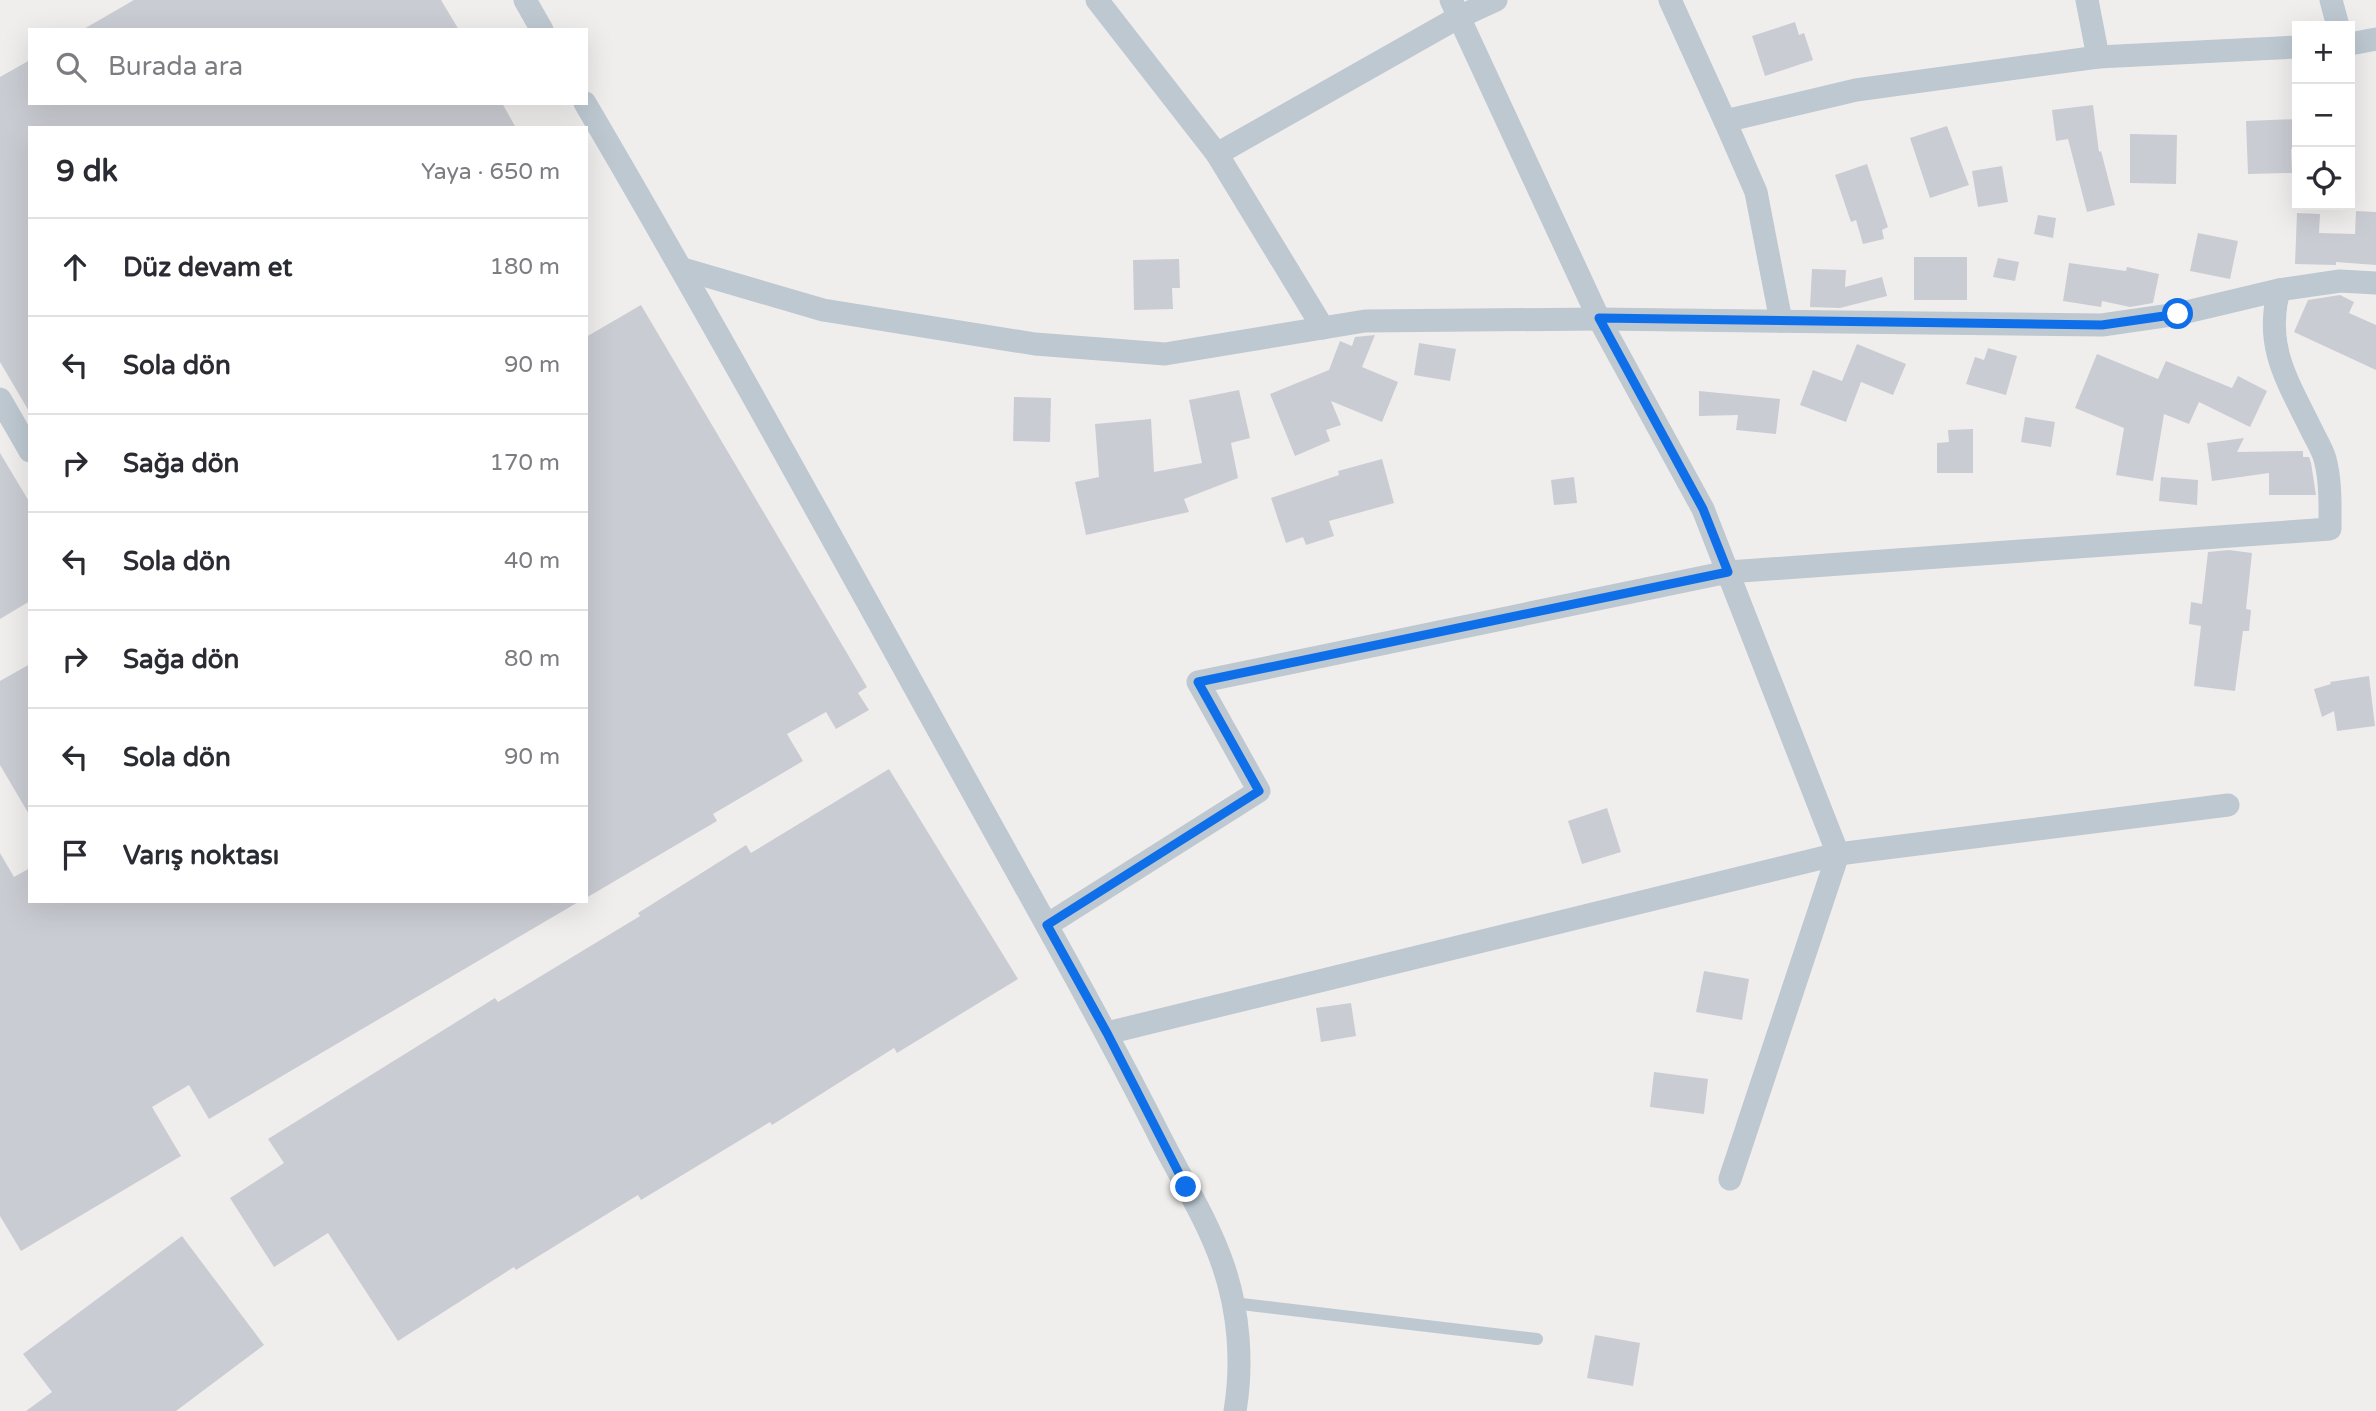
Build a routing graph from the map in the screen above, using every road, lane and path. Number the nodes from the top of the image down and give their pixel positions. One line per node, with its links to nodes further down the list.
1 (525, 0): 9 (street)
2 (1097, 0): 16 (street)
3 (1496, 0): 7 (street)
4 (1670, 0): 15 (street)
5 (2087, 0): 13 (street)
6 (2331, 0): 8 (street)
7 (1455, 8): 16 (street); 20 (street)
8 (2337, 21)
9 (541, 28)
10 (2376, 39): 11 (street)
11 (2355, 43)
12 (2292, 47): 13 (street)
13 (2098, 57): 15 (street)
14 (586, 105): 17 (street)
15 (1725, 121): 21 (street)
16 (1217, 154): 22 (street)
17 (682, 269): 22 (street); 28 (street)
18 (2376, 283): 19 (street)
19 (2279, 290): 21 (street); 25 (street)
20 (1599, 318): 21 (street); 22 (street); 25 (street)
21 (1782, 321)
22 (1323, 328)
23 (0, 399): 24 (street)
24 (28, 448)
25 (1728, 572): 27 (street); 28 (street)
26 (2228, 806): 27 (street)
27 (1838, 854): 29 (street); 30 (street)
28 (1047, 925): 29 (street)
29 (1107, 1033): 31 (street)
30 (1730, 1179)
31 (1233, 1303): 32 (lane); 33 (street)
32 (1537, 1339)
33 (1235, 1411)

